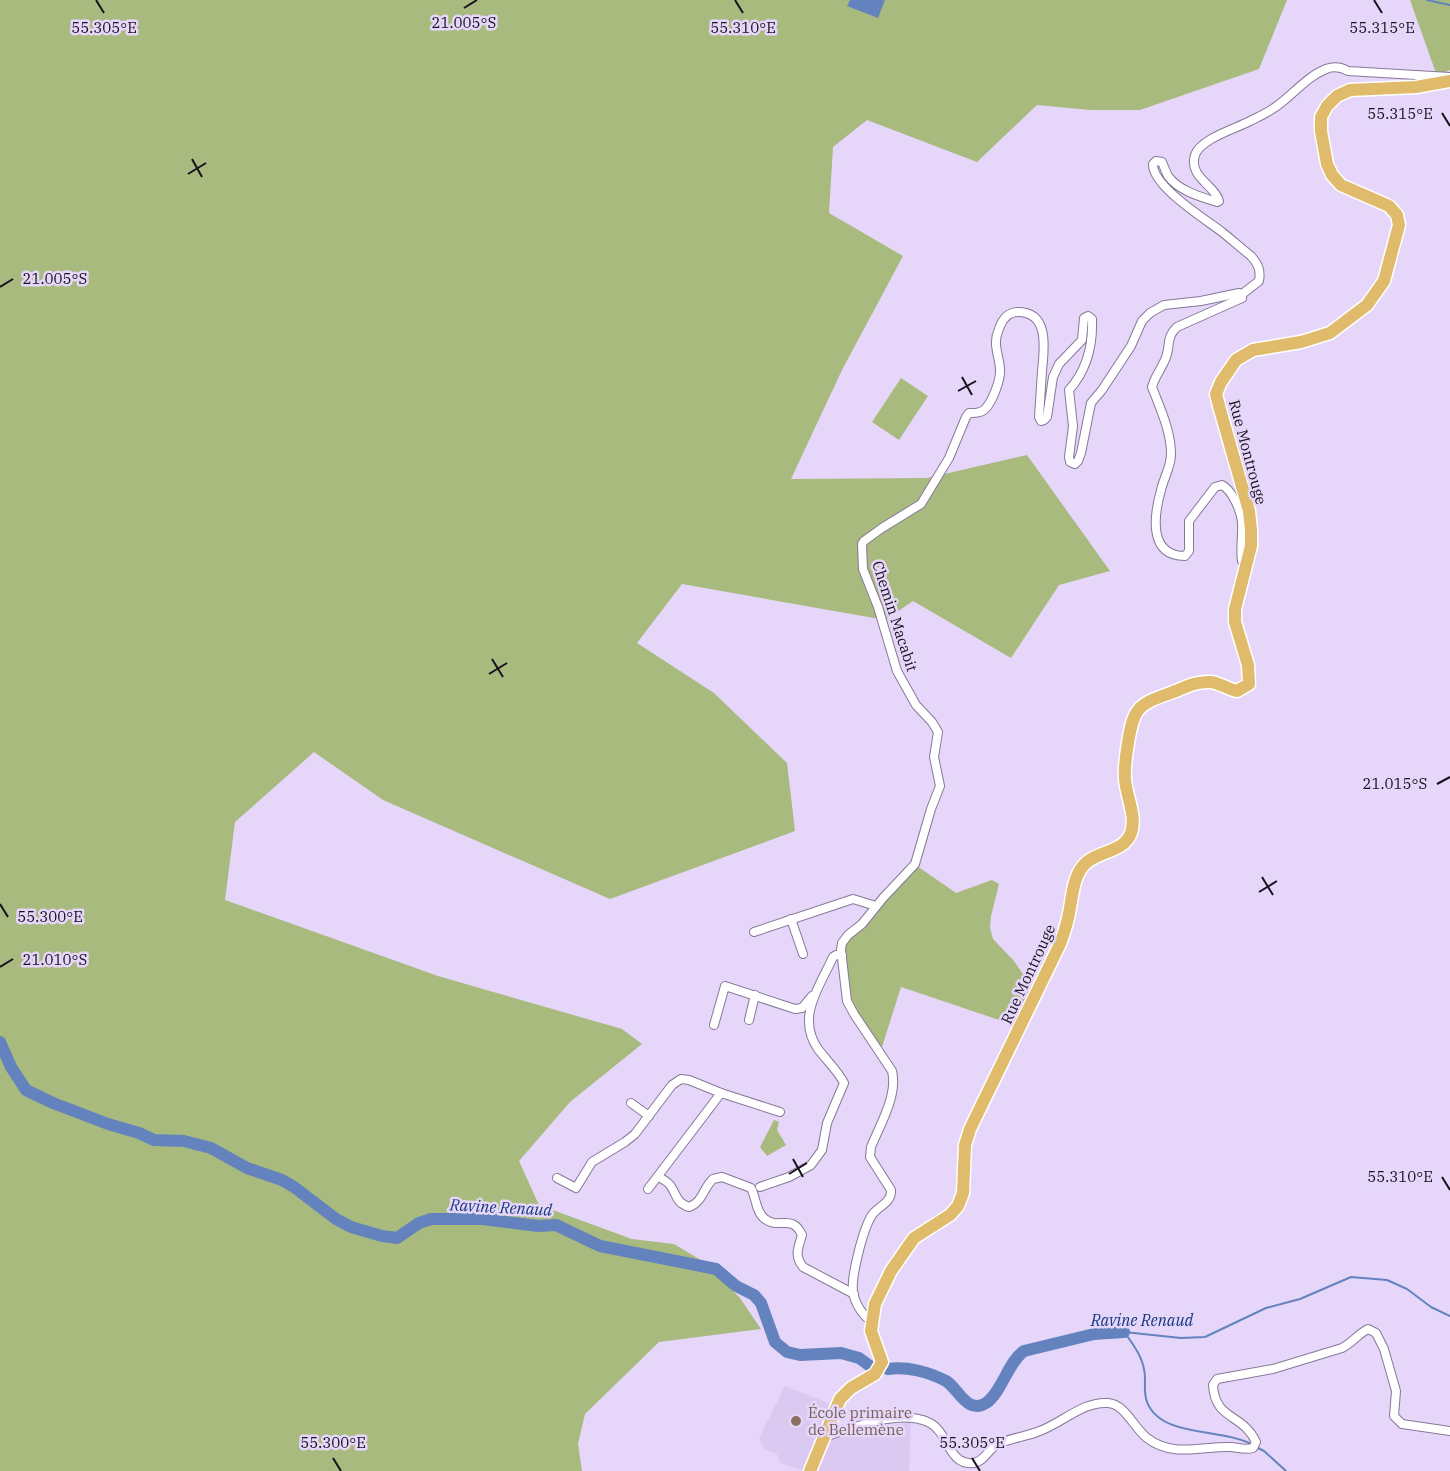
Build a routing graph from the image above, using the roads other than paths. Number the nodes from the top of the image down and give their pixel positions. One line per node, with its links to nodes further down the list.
1 (1450, 79): 2 (street); 3 (main road, Rue Montrouge)
2 (1242, 295): 3 (street); 4 (street, Chemin Macabit)
3 (1246, 562): 22 (main road, Rue Montrouge)
4 (876, 906): 5 (street); 8 (street, Chemin Macabit)
5 (791, 919): 6 (street); 7 (street)
6 (754, 932)
7 (802, 954)
8 (842, 956): 9 (street, Chemin Macabit); 21 (street, Chemin Macabit)
9 (818, 991): 10 (street); 19 (street, Chemin Macabit)
10 (755, 995): 11 (street); 12 (street)
11 (749, 1020)
12 (714, 1025)
13 (721, 1093): 15 (street); 16 (street); 17 (street)
14 (631, 1103): 16 (street)
15 (780, 1112)
16 (649, 1116): 18 (street)
17 (658, 1176): 20 (street); 21 (street)
18 (557, 1178)
19 (760, 1187)
20 (648, 1189)
21 (854, 1294): 22 (street)
22 (873, 1323): 24 (main road, Rue Montrouge)
23 (1450, 1431): 24 (street)
24 (824, 1437): 25 (main road, Rue Montrouge)
25 (810, 1471)

